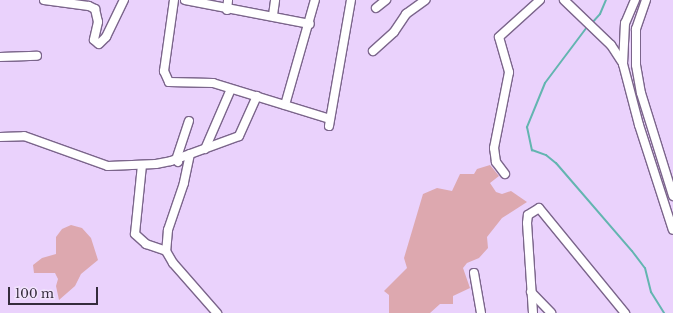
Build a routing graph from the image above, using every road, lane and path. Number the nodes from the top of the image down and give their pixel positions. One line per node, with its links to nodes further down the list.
1 (44, 0): 2 (street)
2 (124, 0)
3 (174, 0): 25 (street)
4 (185, 0): 17 (street)
5 (228, 0): 17 (street)
6 (275, 0): 18 (street)
7 (315, 0): 19 (street)
8 (351, 0): 27 (street)
9 (386, 0): 16 (street)
10 (425, 0): 20 (street)
11 (540, 0): 35 (street)
12 (564, 0): 23 (street)
13 (635, 0): 23 (street)
14 (641, 0): 24 (street)
15 (646, 0): 24 (street)
16 (376, 8)
17 (227, 10): 18 (street)
18 (273, 15): 19 (street)
19 (310, 24): 27 (street)
20 (373, 51)
21 (37, 56): 22 (street)
22 (0, 57)
23 (623, 64): 37 (street)
24 (636, 65): 36 (street)
25 (231, 89): 26 (street); 30 (street)
26 (257, 96): 27 (street); 30 (street)
27 (285, 105)
28 (189, 121): 32 (street)
29 (0, 137): 33 (street)
30 (205, 148): 31 (street)
31 (190, 154): 32 (street); 34 (street)
32 (176, 160): 33 (street); 34 (street)
33 (142, 165): 38 (street)
34 (186, 169): 38 (street)
35 (505, 174)
36 (673, 196)
37 (673, 230)
38 (166, 251): 41 (street)
39 (474, 273): 42 (street)
40 (531, 292): 43 (street); 44 (street); 45 (street)
41 (216, 313)
42 (481, 313)
43 (533, 313)
44 (551, 313)
45 (625, 313)

